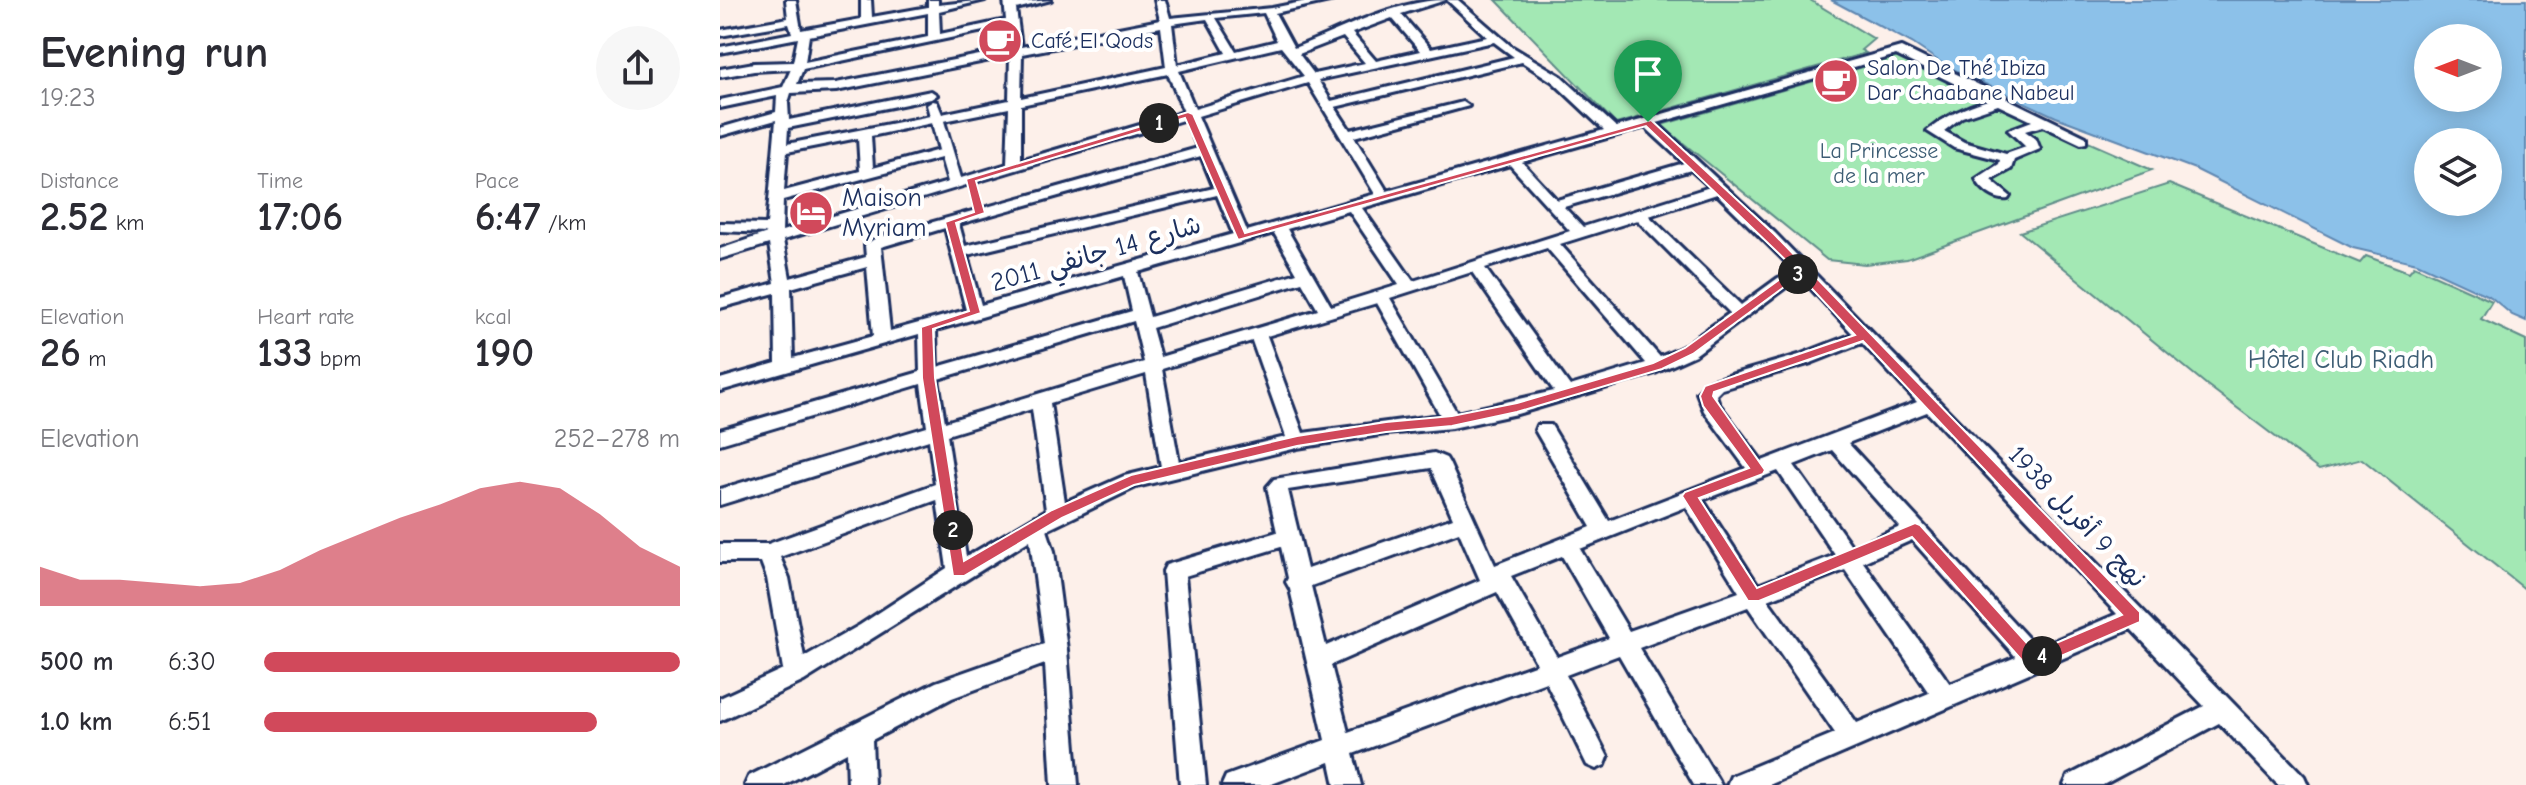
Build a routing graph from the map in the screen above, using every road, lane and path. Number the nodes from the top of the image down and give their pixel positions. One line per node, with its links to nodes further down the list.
1 (791, 0): 14 (street)
2 (866, 0): 16 (street)
3 (980, 0): 10 (street)
4 (1046, 0): 9 (street)
5 (1160, 0): 18 (street)
6 (1326, 0): 11 (street)
7 (1441, 0): 13 (street)
8 (1452, 0): 23 (street)
9 (1009, 3): 17 (street)
10 (934, 4): 16 (street); 24 (street)
11 (1278, 7): 12 (street); 26 (street)
12 (1248, 10): 15 (street); 18 (street)
13 (1394, 13): 22 (street); 29 (street)
14 (794, 20): 20 (street); 21 (street)
15 (1212, 20): 18 (street); 30 (street)
16 (867, 21): 19 (street)
17 (1012, 22): 24 (street); 28 (street)
18 (1166, 25): 28 (street); 35 (street)
19 (841, 26): 21 (street); 25 (street)
20 (720, 33)
21 (800, 33): 25 (street); 27 (street)
22 (1346, 33): 26 (street); 33 (street)
23 (1497, 38): 29 (street); 31 (street)
24 (934, 39): 34 (street)
25 (803, 48): 34 (street)
26 (1288, 48): 30 (street); 38 (street)
27 (720, 50)
28 (1016, 53): 36 (street); 44 (street)
29 (1428, 53): 32 (street)
30 (1233, 55): 35 (street)
31 (1522, 59): 41 (street); 55 (street)
32 (1392, 61): 33 (street); 41 (street)
33 (1373, 65): 38 (street)
34 (797, 66): 37 (street); 48 (street)
35 (1172, 69): 39 (street); 40 (street)
36 (925, 70): 42 (street); 48 (street)
37 (720, 73)
38 (1311, 78): 46 (street); 49 (street)
39 (1119, 82): 40 (street); 44 (street)
40 (1177, 83): 49 (street)
41 (1412, 85): 46 (street)
42 (931, 95): 48 (street); 50 (street)
43 (1996, 101): 51 (street, شارع 14 جانفي 2011); 52 (street); 61 (street)
44 (1014, 102): 50 (street); 64 (street)
45 (720, 104): 48 (street)
46 (1328, 105): 56 (street)
47 (1463, 106): 56 (street)
48 (782, 109): 53 (street); 58 (street)
49 (1188, 114): 59 (street); 64 (street)
50 (936, 117): 54 (street); 60 (street)
51 (1648, 122): 55 (street, شارع 14 جانفي 2011); 63 (street, نهج 9 أفريل 1938)
52 (2041, 123): 57 (street); 61 (street)
53 (720, 132)
54 (864, 132): 58 (street); 65 (street)
55 (1614, 132): 62 (street, شارع 14 جانفي 2011)
56 (1346, 135): 72 (street)
57 (2081, 140)
58 (779, 150): 71 (street)
59 (1206, 150): 68 (street); 69 (street)
60 (945, 153): 65 (street); 66 (street)
61 (2007, 158): 70 (street)
62 (1513, 160): 72 (street, شارع 14 جانفي 2011); 73 (street)
63 (1692, 165): 67 (street, نهج 9 أفريل 1938); 73 (street)
64 (1014, 166): 69 (street)
65 (867, 173): 71 (street)
66 (955, 183): 69 (street); 79 (street)
67 (1719, 189): 75 (street); 89 (street, نهج 9 أفريل 1938)
68 (1222, 190): 81 (street); 83 (street)
69 (975, 196): 76 (street)
70 (2003, 196)
71 (777, 197): 79 (street)
72 (1384, 197): 74 (street, شارع 14 جانفي 2011)
73 (1555, 205): 80 (street)
74 (1353, 206): 78 (street, شارع 14 جانفي 2011); 91 (street)
75 (1640, 215): 80 (street); 96 (street)
76 (951, 222): 83 (street); 85 (street)
77 (720, 227): 79 (street)
78 (1278, 227): 81 (street, شارع 14 جانفي 2011); 88 (street)
79 (776, 233): 84 (street); 90 (street)
80 (1581, 234): 82 (street)
81 (1242, 237): 87 (street, شارع 14 جانفي 2011)
82 (1551, 243): 86 (street); 104 (street)
83 (960, 252): 95 (street)
84 (720, 254)
85 (874, 260): 90 (street); 101 (street)
86 (1475, 266): 91 (street); 107 (street)
87 (1130, 270): 95 (street, شارع 14 جانفي 2011); 97 (street)
88 (1305, 276): 94 (street); 97 (street)
89 (1810, 279): 96 (street); 100 (street, نهج 9 أفريل 1938)
90 (783, 285): 93 (street); 103 (street)
91 (1409, 287): 92 (street)
92 (1381, 296): 94 (street); 110 (street)
93 (720, 303)
94 (1327, 312): 99 (street)
95 (975, 313): 98 (street, شارع 14 جانفي 2011)
96 (1740, 313): 104 (street)
97 (1142, 319): 102 (street); 105 (street)
98 (927, 327): 101 (street, شارع 14 جانفي 2011); 105 (street)
99 (1258, 334): 102 (street); 115 (street)
100 (1863, 336): 109 (street, نهج 9 أفريل 1938); 117 (street)
101 (882, 339): 103 (street, شارع 14 جانفي 2011)
102 (1153, 365): 108 (street); 118 (street)
103 (785, 366): 106 (street, شارع 14 جانفي 2011)
104 (1658, 366): 107 (street)
105 (929, 378): 111 (street); 113 (street)
106 (720, 385)
107 (1565, 393): 110 (street)
108 (1040, 398): 111 (street); 122 (street)
109 (1929, 404): 114 (street); 136 (street, نهج 9 أفريل 1938)
110 (1452, 421): 115 (street)
111 (938, 429): 119 (street); 121 (street)
112 (1544, 430): 124 (street)
113 (720, 437)
114 (1834, 440): 116 (street); 125 (street)
115 (1297, 441): 118 (street)
116 (1781, 461): 117 (street); 131 (street)
117 (1758, 470): 120 (street)
118 (1171, 471): 122 (street)
119 (947, 488): 130 (street); 132 (street)
120 (1690, 496): 124 (street); 135 (street)
121 (720, 497)
122 (1057, 514): 127 (street)
123 (1464, 522): 126 (street); 133 (street); 134 (street)
124 (1603, 529): 128 (street)
125 (1915, 529): 131 (street); 140 (street)
126 (1287, 537): 134 (street); 154 (street)
127 (1040, 538): 132 (street); 138 (street)
128 (1566, 545): 133 (street); 137 (street)
129 (720, 553): 130 (street)
130 (768, 553): 142 (street)
131 (1849, 559): 135 (street); 143 (street)
132 (958, 572): 142 (street)
133 (1495, 578): 139 (street); 141 (street)
134 (1297, 582): 139 (street)
135 (1753, 596): 137 (street); 147 (street)
136 (2135, 617): 140 (street); 144 (street, نهج 9 أفريل 1938)
137 (1626, 643): 141 (street); 157 (street)
138 (1056, 650): 146 (street); 153 (street)
139 (1318, 660): 148 (street)
140 (2033, 660): 143 (street)
141 (1551, 668): 148 (street); 149 (street)
142 (796, 674): 145 (street)
143 (1945, 696): 147 (street)
144 (2222, 709): 150 (street); 160 (street, نهج 9 أفريل 1938)
145 (720, 710)
146 (859, 733): 151 (street); 152 (street)
147 (1852, 737): 158 (street)
148 (1338, 746): 155 (street); 156 (street)
149 (1596, 757)
150 (2109, 778): 159 (street)
151 (758, 785)
152 (861, 785)
153 (1065, 785)
154 (1193, 785)
155 (1235, 785)
156 (1348, 785)
157 (1708, 785)
158 (1740, 785)
159 (2077, 785)
160 (2295, 785)

